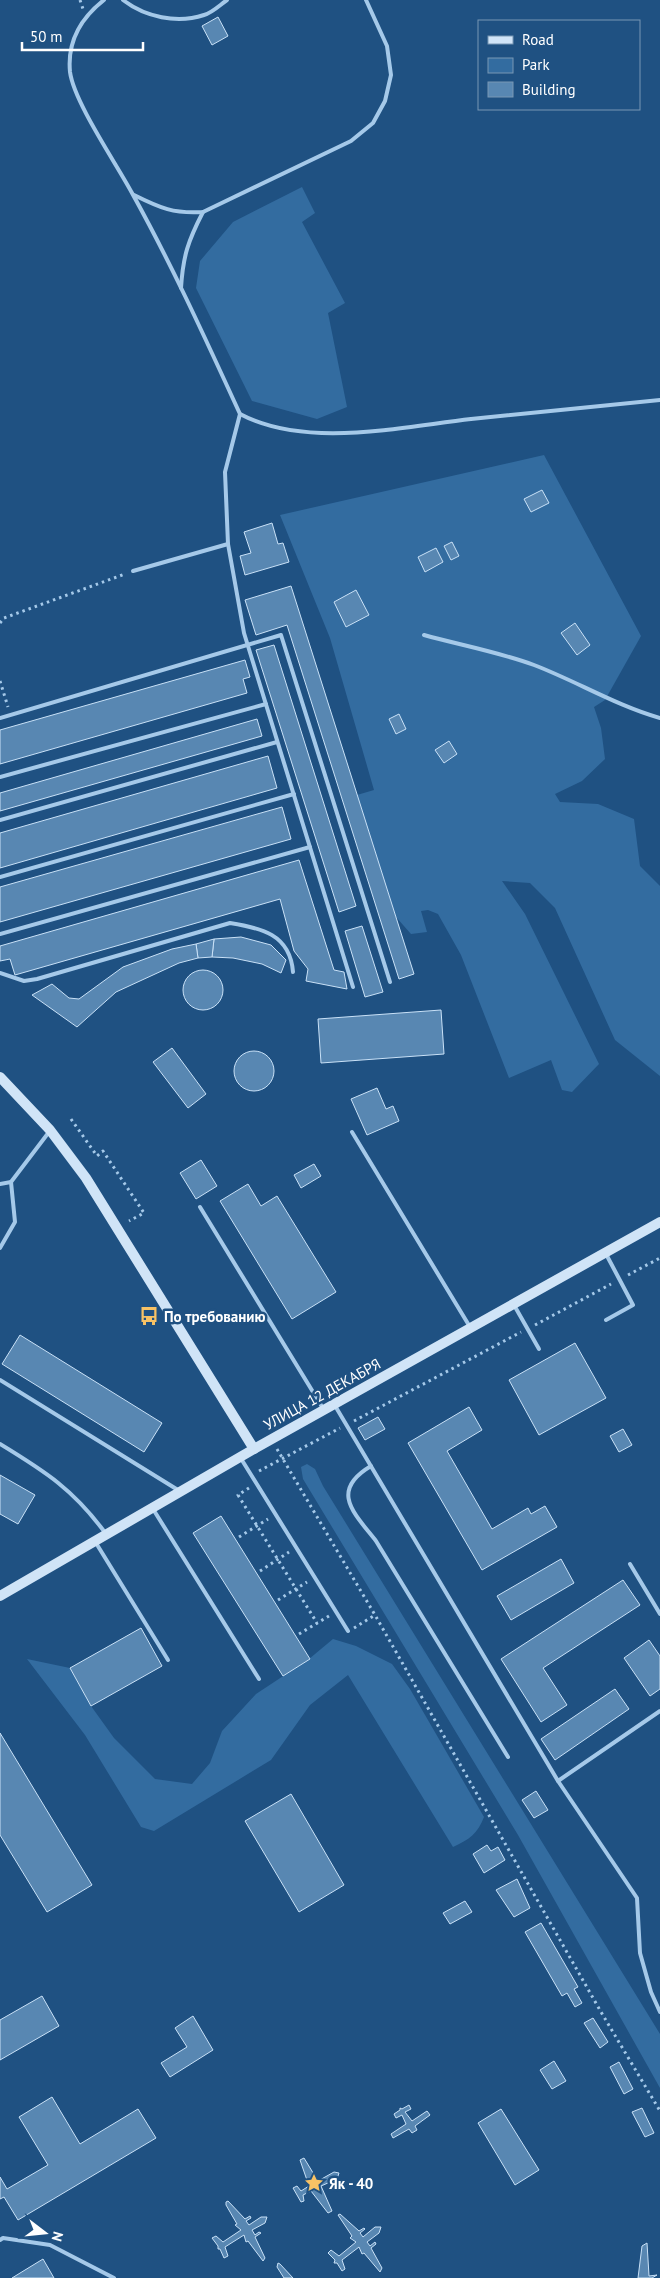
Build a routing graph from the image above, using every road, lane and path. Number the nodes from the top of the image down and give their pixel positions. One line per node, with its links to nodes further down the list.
1 (104, 0): 5 (lane)
2 (123, 0): 3 (lane)
3 (227, 0)
4 (366, 0): 6 (lane)
5 (133, 194): 6 (lane); 7 (lane)
6 (203, 212): 7 (lane)
7 (181, 288): 9 (lane)
8 (660, 400): 9 (lane)
9 (240, 414): 10 (lane)
10 (228, 544): 11 (lane); 14 (lane)
11 (133, 571): 12 (path)
12 (0, 623)
13 (424, 635): 19 (lane)
14 (248, 645): 16 (lane); 17 (lane); 29 (lane)
15 (0, 681): 17 (path)
16 (266, 704): 20 (lane); 21 (lane)
17 (10, 715): 18 (lane)
18 (0, 718)
19 (660, 718)
20 (277, 742): 22 (lane); 23 (lane)
21 (0, 777)
22 (294, 794): 24 (lane); 25 (lane)
23 (0, 820)
24 (310, 847): 26 (lane); 30 (lane)
25 (0, 877)
26 (0, 934)
27 (293, 972): 28 (lane)
28 (0, 973)
29 (390, 982)
30 (353, 986)
31 (0, 1077): 33 (main road)
32 (71, 1119): 38 (path)
33 (50, 1130): 35 (lane); 55 (main road)
34 (352, 1132): 46 (lane)
35 (11, 1182): 36 (lane); 40 (lane)
36 (0, 1184)
37 (200, 1207): 51 (lane)
38 (130, 1221)
39 (660, 1222): 41 (main road, УЛИЦА 12 ДЕКАБРЯ)
40 (0, 1248)
41 (605, 1252): 43 (lane); 44 (main road, УЛИЦА 12 ДЕКАБРЯ)
42 (660, 1258): 43 (path)
43 (620, 1280): 45 (lane); 47 (path)
44 (514, 1305): 46 (main road, УЛИЦА 12 ДЕКАБРЯ); 47 (lane)
45 (606, 1320)
46 (471, 1328): 50 (main road, УЛИЦА 12 ДЕКАБРЯ)
47 (528, 1329): 48 (lane); 52 (path)
48 (539, 1349)
49 (0, 1380): 61 (lane)
50 (334, 1404): 51 (main road, УЛИЦА 12 ДЕКАБРЯ); 52 (lane)
51 (325, 1410): 53 (main road, УЛИЦА 12 ДЕКАБРЯ)
52 (346, 1425): 57 (path); 58 (lane)
53 (272, 1440): 55 (main road, УЛИЦА 12 ДЕКАБРЯ); 57 (path)
54 (0, 1444): 65 (lane)
55 (254, 1449): 56 (main road, УЛИЦА 12 ДЕКАБРЯ)
56 (240, 1457): 59 (lane); 61 (main road, УЛИЦА 12 ДЕКАБРЯ)
57 (283, 1458): 59 (path); 78 (path)
58 (371, 1466): 85 (lane); 86 (lane)
59 (252, 1475): 60 (lane)
60 (256, 1484): 63 (lane); 64 (path)
61 (180, 1492): 62 (main road, УЛИЦА 12 ДЕКАБРЯ)
62 (153, 1508): 65 (main road, УЛИЦА 12 ДЕКАБРЯ); 83 (lane)
63 (275, 1514): 64 (path); 68 (lane)
64 (257, 1526): 66 (path); 69 (path)
65 (106, 1534): 67 (main road, УЛИЦА 12 ДЕКАБРЯ)
66 (239, 1537)
67 (94, 1541): 74 (main road, УЛИЦА 12 ДЕКАБРЯ); 82 (lane)
68 (296, 1548): 69 (path); 72 (lane)
69 (278, 1560): 71 (path); 73 (path)
70 (630, 1564): 77 (lane)
71 (260, 1570)
72 (315, 1577): 73 (path); 76 (lane)
73 (296, 1589): 75 (path); 79 (path)
74 (0, 1596)
75 (278, 1600)
76 (336, 1612): 79 (path); 80 (lane)
77 (660, 1614)
78 (375, 1615): 80 (path); 88 (path)
79 (317, 1623): 81 (path)
80 (348, 1631)
81 (300, 1634)
82 (168, 1660)
83 (259, 1679)
84 (660, 1711): 86 (lane)
85 (508, 1758)
86 (558, 1781): 87 (lane)
87 (660, 2012)
88 (660, 2111)
89 (0, 2240): 90 (lane)
90 (114, 2278)

